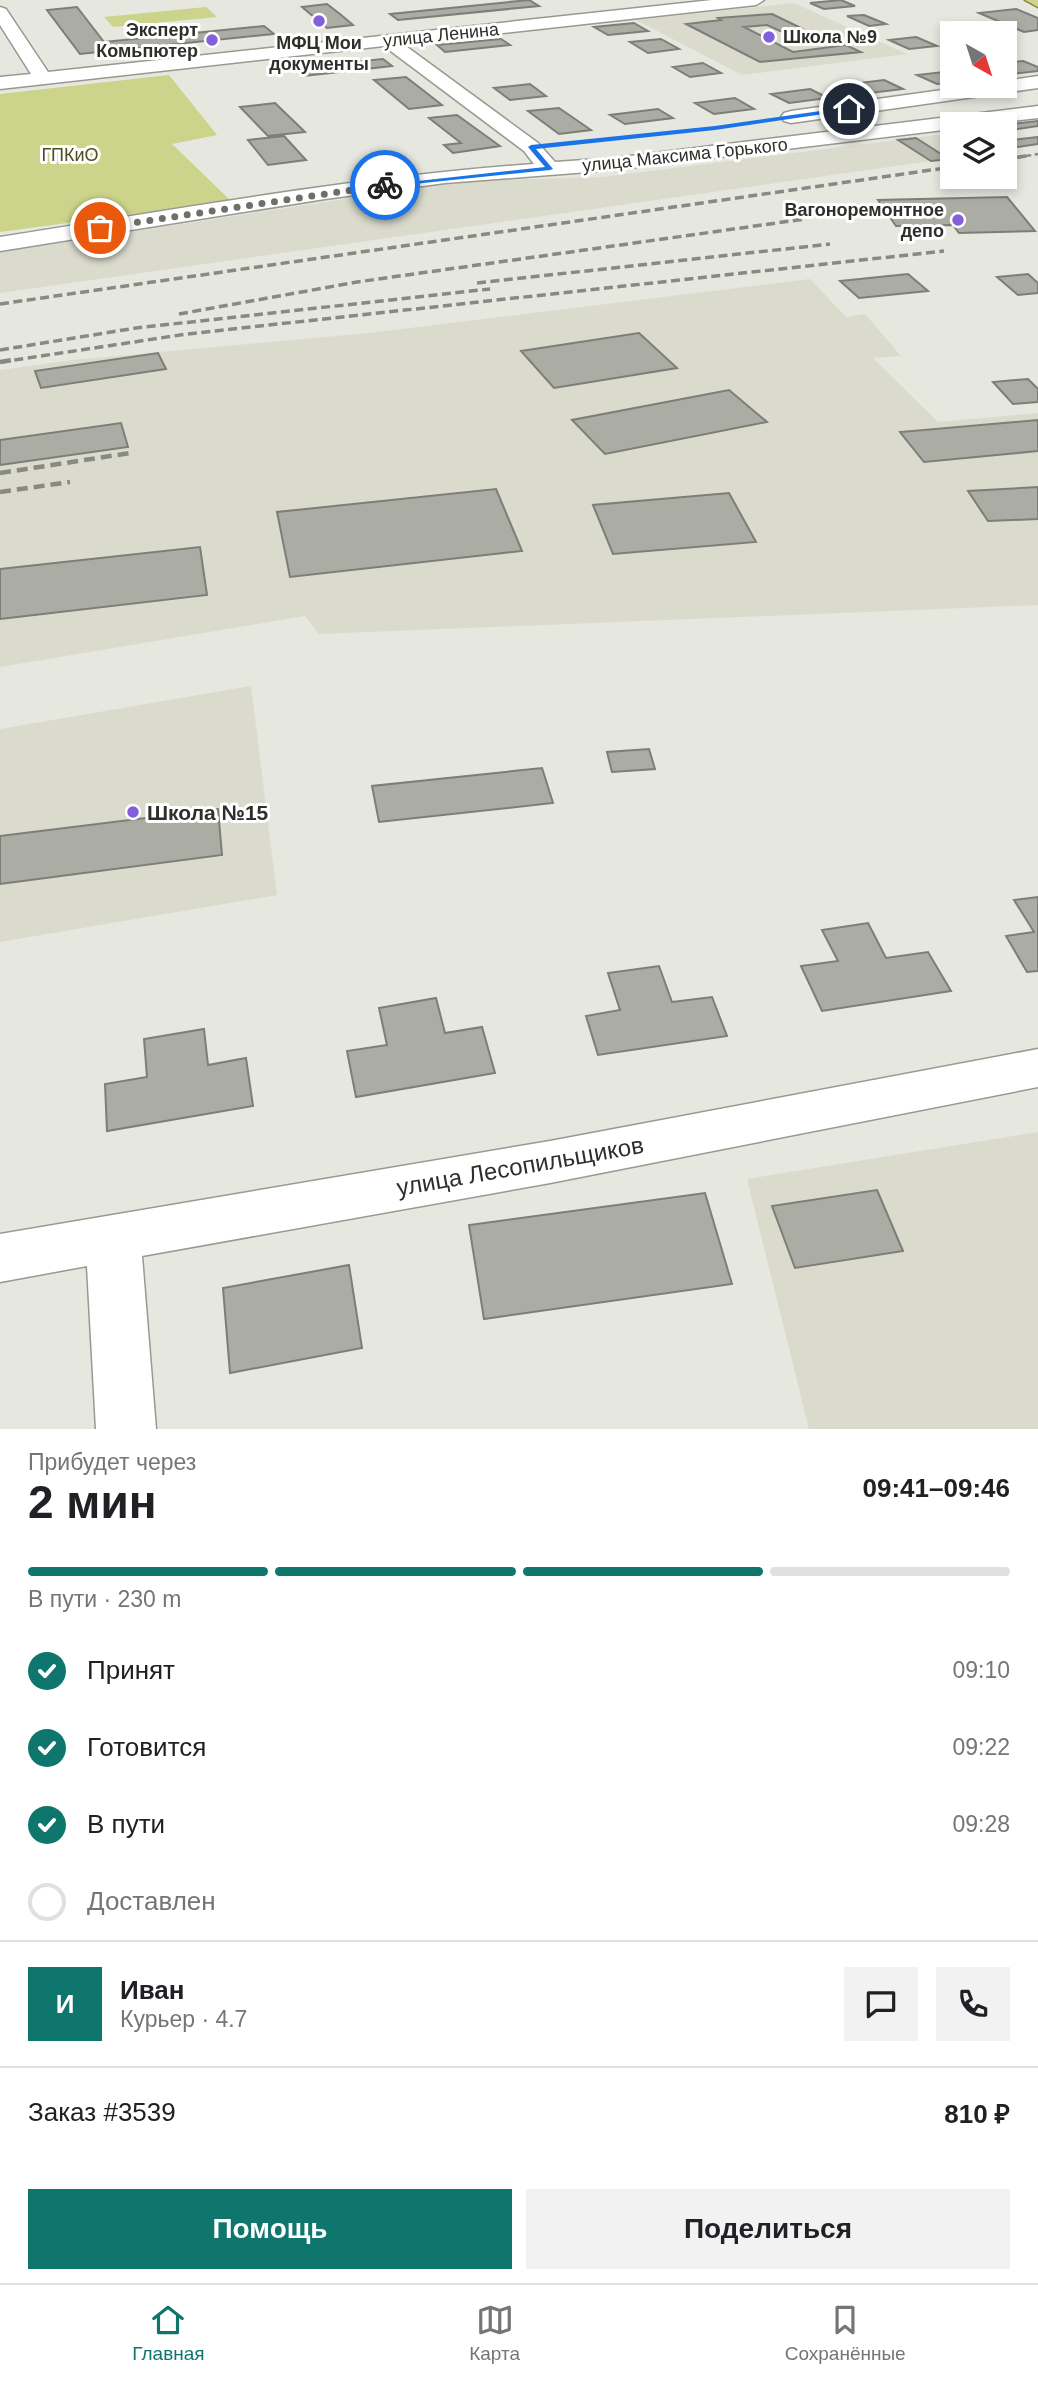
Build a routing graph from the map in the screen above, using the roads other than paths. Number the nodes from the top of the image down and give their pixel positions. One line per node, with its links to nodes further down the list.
1 (757, 0): 5 (street, улица Ленина)
2 (1033, 0): 3 (main road)
3 (1038, 2)
4 (0, 12): 6 (street)
5 (387, 40): 6 (street, улица Ленина); 12 (street)
6 (43, 78): 8 (street, улица Ленина)
7 (1038, 82): 10 (street, улица Максима Горького)
8 (0, 83)
9 (1038, 112): 13 (street, улица Максима Горького)
10 (768, 120)
11 (557, 145): 12 (street, улица Максима Горького)
12 (531, 147): 13 (street)
13 (550, 169): 14 (street, улица Максима Горького)
14 (0, 244)
15 (1038, 1068): 16 (street, улица Лесопильщиков)
16 (113, 1239): 17 (street, улица Лесопильщиков); 18 (street)
17 (0, 1258)
18 (126, 1429)

